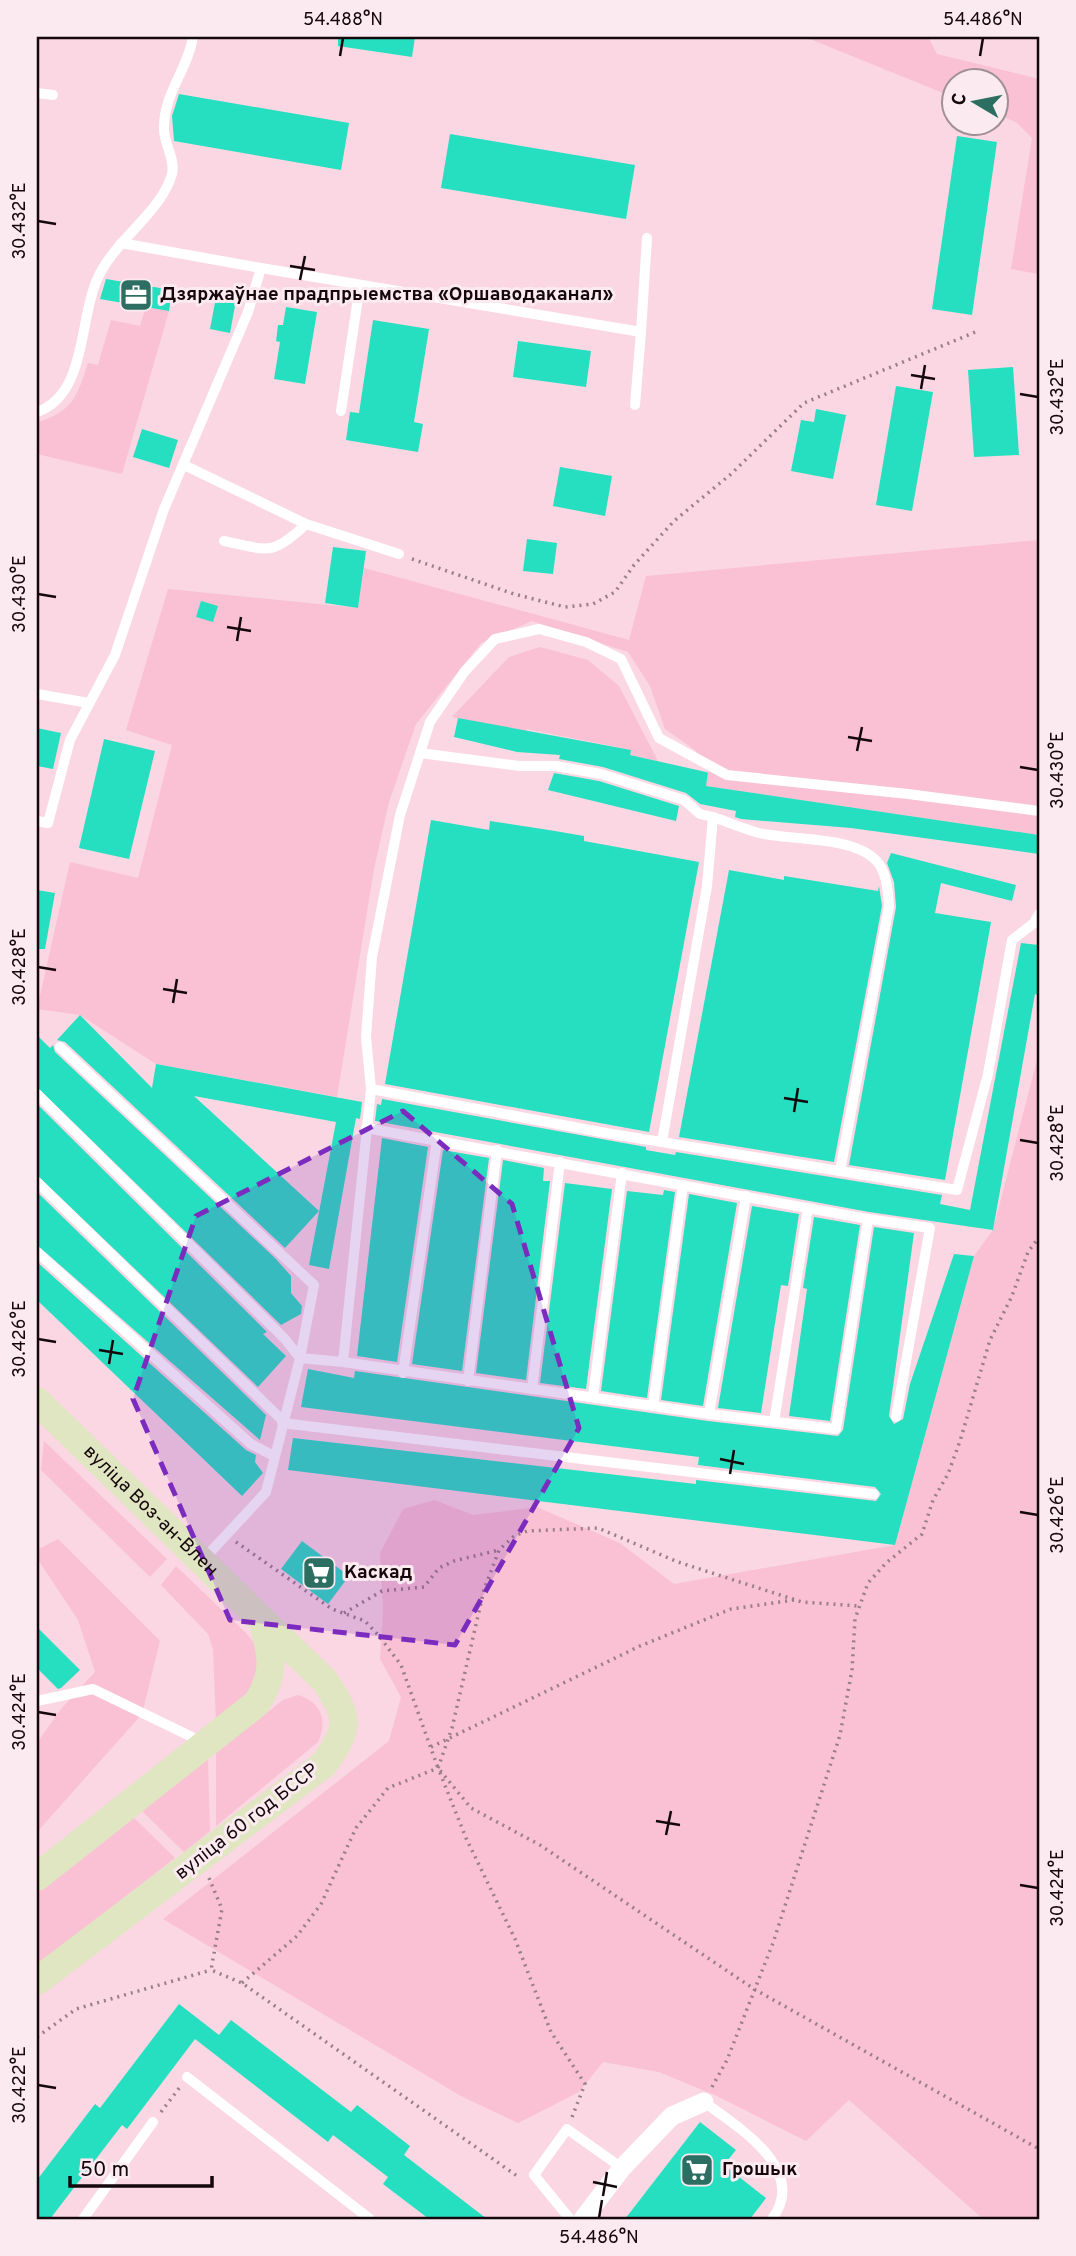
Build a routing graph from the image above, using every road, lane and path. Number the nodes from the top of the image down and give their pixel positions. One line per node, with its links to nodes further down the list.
1 (193, 37): 5 (lane)
2 (37, 93): 3 (lane)
3 (53, 95)
4 (647, 238): 9 (lane)
5 (121, 243): 6 (lane); 12 (lane)
6 (261, 268): 7 (lane); 13 (lane)
7 (360, 285): 9 (lane); 11 (lane)
8 (978, 331): 16 (path)
9 (641, 332): 10 (lane)
10 (635, 405)
11 (341, 411)
12 (37, 412)
13 (184, 465): 14 (lane); 18 (lane)
14 (306, 524): 15 (lane); 16 (lane)
15 (224, 541)
16 (399, 554)
17 (37, 694): 18 (lane)
18 (89, 703): 22 (lane)
19 (420, 754): 20 (lane); 21 (lane); 25 (lane)
20 (1039, 811)
21 (713, 817): 29 (lane); 32 (lane)
22 (37, 821)
23 (1039, 914): 32 (lane)
24 (60, 1047): 41 (lane)
25 (371, 1089): 27 (lane); 29 (lane)
26 (37, 1094): 41 (lane)
27 (366, 1128): 28 (lane); 42 (lane)
28 (437, 1140): 30 (lane); 43 (lane)
29 (662, 1142): 32 (lane)
30 (497, 1150): 31 (lane); 44 (lane)
31 (560, 1162): 33 (lane); 45 (lane)
32 (840, 1171)
33 (622, 1173): 35 (lane); 46 (lane)
34 (37, 1182): 51 (lane)
35 (683, 1185): 36 (lane); 48 (lane)
36 (746, 1196): 37 (lane); 49 (lane)
37 (808, 1208): 38 (lane); 52 (lane)
38 (868, 1219): 50 (lane); 52 (lane)
39 (1039, 1237): 59 (path)
40 (37, 1252): 53 (lane)
41 (300, 1358): 42 (lane); 51 (lane)
42 (343, 1362): 43 (lane)
43 (404, 1373): 44 (lane)
44 (468, 1381): 45 (lane)
45 (532, 1389): 46 (lane)
46 (593, 1396): 48 (lane)
47 (37, 1401): 57 (main road, вуліца Воз-ан-Влен)
48 (653, 1406): 49 (lane)
49 (709, 1414): 52 (lane)
50 (896, 1418)
51 (282, 1422): 53 (lane); 54 (lane)
52 (774, 1422)
53 (274, 1456): 55 (lane)
54 (874, 1494)
55 (226, 1534): 57 (lane); 60 (path)
56 (499, 1550): 58 (path); 60 (path); 64 (path)
57 (202, 1560): 61 (main road, вуліца Воз-ан-Влен)
58 (796, 1600): 59 (path); 64 (path)
59 (859, 1606): 72 (path)
60 (344, 1613): 65 (path)
61 (263, 1622): 68 (main road); 70 (main road, вуліца 60 год БССР)
62 (37, 1701): 63 (lane)
63 (192, 1737)
64 (449, 1738): 65 (path); 66 (path)
65 (431, 1747): 66 (path)
66 (438, 1768): 71 (path); 72 (path); 77 (path)
67 (208, 1873): 69 (path)
68 (37, 1877)
69 (211, 1970): 71 (path); 73 (path)
70 (37, 1981)
71 (242, 1983): 80 (path)
72 (754, 1989): 75 (path); 78 (path)
73 (37, 2037)
74 (187, 2077): 76 (path); 82 (lane)
75 (704, 2102): 79 (street); 85 (lane)
76 (153, 2122): 81 (lane)
77 (567, 2129): 79 (lane); 83 (lane)
78 (1039, 2149)
79 (622, 2168): 84 (street)
80 (530, 2185)
81 (83, 2219)
82 (370, 2219)
83 (570, 2219)
84 (583, 2219)
85 (772, 2219)

